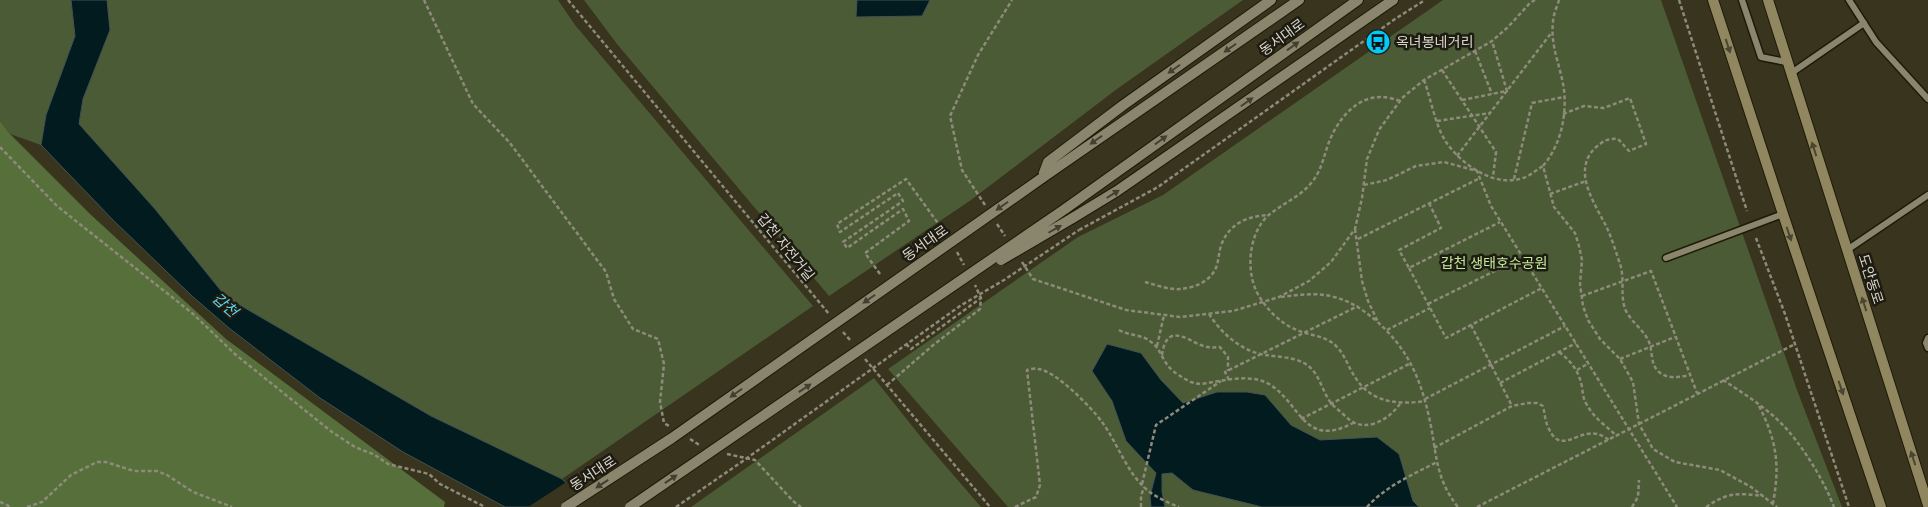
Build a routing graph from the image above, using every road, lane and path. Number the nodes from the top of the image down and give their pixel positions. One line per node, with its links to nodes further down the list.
1 (424, 0): 119 (path)
2 (568, 0): 77 (path, 갑천 자전거길)
3 (1012, 0): 49 (path)
4 (1271, 0): 40 (street, one-way to 40)
5 (1299, 0): 40 (street, 동서대로, one-way to 40)
6 (1358, 0): 69 (street, 동서대로, one-way to 6, bridge)
7 (1393, 0): 69 (street, one-way to 7, bridge)
8 (1425, 0): 88 (path, bridge)
9 (1535, 0): 18 (path)
10 (1559, 0): 17 (path)
11 (1679, 0): 50 (path)
12 (1714, 0): 51 (main road, one-way to 51)
13 (1742, 0): 20 (lane)
14 (1768, 0): 20 (main road, 도안동로)
15 (1849, 0): 16 (lane)
16 (1864, 23): 22 (lane); 27 (lane)
17 (1552, 31): 24 (path); 26 (path)
18 (1492, 41): 19 (path); 24 (path)
19 (1475, 52): 21 (path); 25 (path)
20 (1786, 62): 22 (main road, 도안동로)
21 (1442, 69): 23 (path); 28 (path)
22 (1790, 74): 59 (main road, 도안동로, one-way to 22)
23 (1424, 80): 29 (path); 33 (path)
24 (1507, 91): 25 (path); 30 (path)
25 (1492, 95): 28 (path)
26 (1564, 97): 31 (path); 43 (path)
27 (1928, 99)
28 (1461, 100): 32 (path)
29 (1400, 101): 45 (path); 52 (path)
30 (1490, 113): 32 (path); 34 (path)
31 (1563, 114): 37 (path); 44 (path)
32 (1472, 116): 33 (path); 34 (path)
33 (1437, 121): 36 (path)
34 (1479, 127): 36 (path); 39 (path)
35 (0, 147): 137 (path)
36 (1457, 156): 38 (path)
37 (1542, 166): 43 (path); 46 (path)
38 (1477, 171): 39 (path); 41 (path); 45 (path)
39 (1493, 177): 43 (path)
40 (1042, 178): 138 (street, 동서대로, one-way to 138, bridge)
41 (1480, 178): 48 (path); 61 (path)
42 (906, 179): 64 (path)
43 (1514, 180)
44 (1586, 181): 46 (path); 65 (path)
45 (1364, 185): 55 (path)
46 (1550, 194): 68 (path)
47 (1928, 195): 59 (lane)
48 (1429, 203): 57 (path); 63 (path)
49 (988, 209)
50 (1747, 211)
51 (1782, 214): 62 (lane); 155 (main road, one-way to 155)
52 (1269, 215): 66 (path); 72 (path)
53 (993, 217): 58 (path)
54 (1500, 222): 63 (path)
55 (1355, 230): 57 (path); 70 (path)
56 (1756, 238): 89 (path)
57 (1358, 239): 78 (path)
58 (1008, 240)
59 (1847, 250): 133 (main road, 도안동로, one-way to 59)
60 (1018, 256): 76 (path)
61 (1523, 257): 67 (path); 74 (path)
62 (1666, 258)
63 (1409, 268): 74 (path)
64 (880, 274)
65 (1623, 281): 68 (path); 85 (path); 91 (path)
66 (1145, 282)
67 (1542, 288): 80 (path); 81 (path)
68 (1582, 296): 98 (path)
69 (937, 297): 139 (street, 동서대로, one-way to 69, bridge)
70 (1279, 297): 72 (path); 73 (path)
71 (981, 298): 88 (path)
72 (1264, 302): 75 (path); 84 (path)
73 (1358, 306): 78 (path); 84 (path)
74 (1429, 306): 80 (path); 83 (path)
75 (1209, 314): 76 (path); 96 (path)
76 (1164, 315): 90 (path)
77 (831, 318)
78 (1378, 323): 83 (path)
79 (837, 325): 92 (path)
80 (1471, 325): 100 (path)
81 (1565, 326): 87 (path); 100 (path)
82 (1119, 330): 90 (path)
83 (1386, 330): 99 (path)
84 (1306, 332): 96 (path); 109 (path)
85 (1676, 337): 91 (path); 104 (path)
86 (1928, 338): 93 (lane)
87 (1576, 343): 94 (path); 101 (path)
88 (906, 344): 140 (path, bridge)
89 (1795, 344): 107 (path); 154 (path)
90 (1157, 346): 97 (path)
91 (1651, 347): 98 (path); 104 (path)
92 (856, 348)
93 (1928, 348)
94 (1559, 352): 102 (path); 108 (path)
95 (862, 355): 142 (path)
96 (1260, 355): 103 (path); 112 (path)
97 (1162, 356): 103 (path); 105 (path)
98 (1620, 359): 118 (path)
99 (1411, 363): 109 (path); 111 (path)
100 (1491, 364): 108 (path); 111 (path)
101 (1589, 364): 102 (path); 120 (path)
102 (1576, 370): 121 (path)
103 (1228, 371): 106 (path)
104 (1690, 375): 110 (path)
105 (1222, 380): 106 (path); 129 (path)
106 (1229, 380): 116 (path)
107 (1723, 380): 110 (path); 114 (path)
108 (1500, 383): 115 (path)
109 (1363, 388): 112 (path); 113 (path)
110 (1697, 394): 118 (path)
111 (1425, 400): 113 (path); 125 (path)
112 (1332, 404): 116 (path); 117 (path)
113 (1400, 404): 117 (path)
114 (1758, 405): 132 (path); 153 (path)
115 (1512, 406): 123 (path); 125 (path)
116 (1301, 419): 117 (path)
117 (1353, 423)
118 (1639, 424): 120 (path); 130 (path)
119 (671, 427)
120 (1629, 429): 121 (path); 150 (path)
121 (1617, 436): 123 (path)
122 (687, 437): 124 (path)
123 (1609, 440): 148 (path)
124 (702, 446)
125 (1434, 448): 127 (path)
126 (719, 453): 141 (path)
127 (1437, 462): 146 (path); 147 (path)
128 (1639, 480): 149 (path)
129 (1143, 486): 143 (path); 144 (path); 145 (path)
130 (1765, 497): 132 (path); 151 (path)
131 (0, 502): 134 (path)
132 (1773, 503): 152 (path)
133 (1928, 505)
134 (11, 507)
135 (27, 507): 136 (path)
136 (232, 507)
137 (485, 507)
138 (566, 507)
139 (630, 507)
140 (676, 507)
141 (801, 507)
142 (990, 507)
143 (1015, 507)
144 (1141, 507)
145 (1179, 507)
146 (1367, 507)
147 (1458, 507)
148 (1477, 507)
149 (1632, 507)
150 (1677, 507)
151 (1706, 507)
152 (1777, 507)
153 (1834, 507)
154 (1848, 507)
155 (1881, 507)

